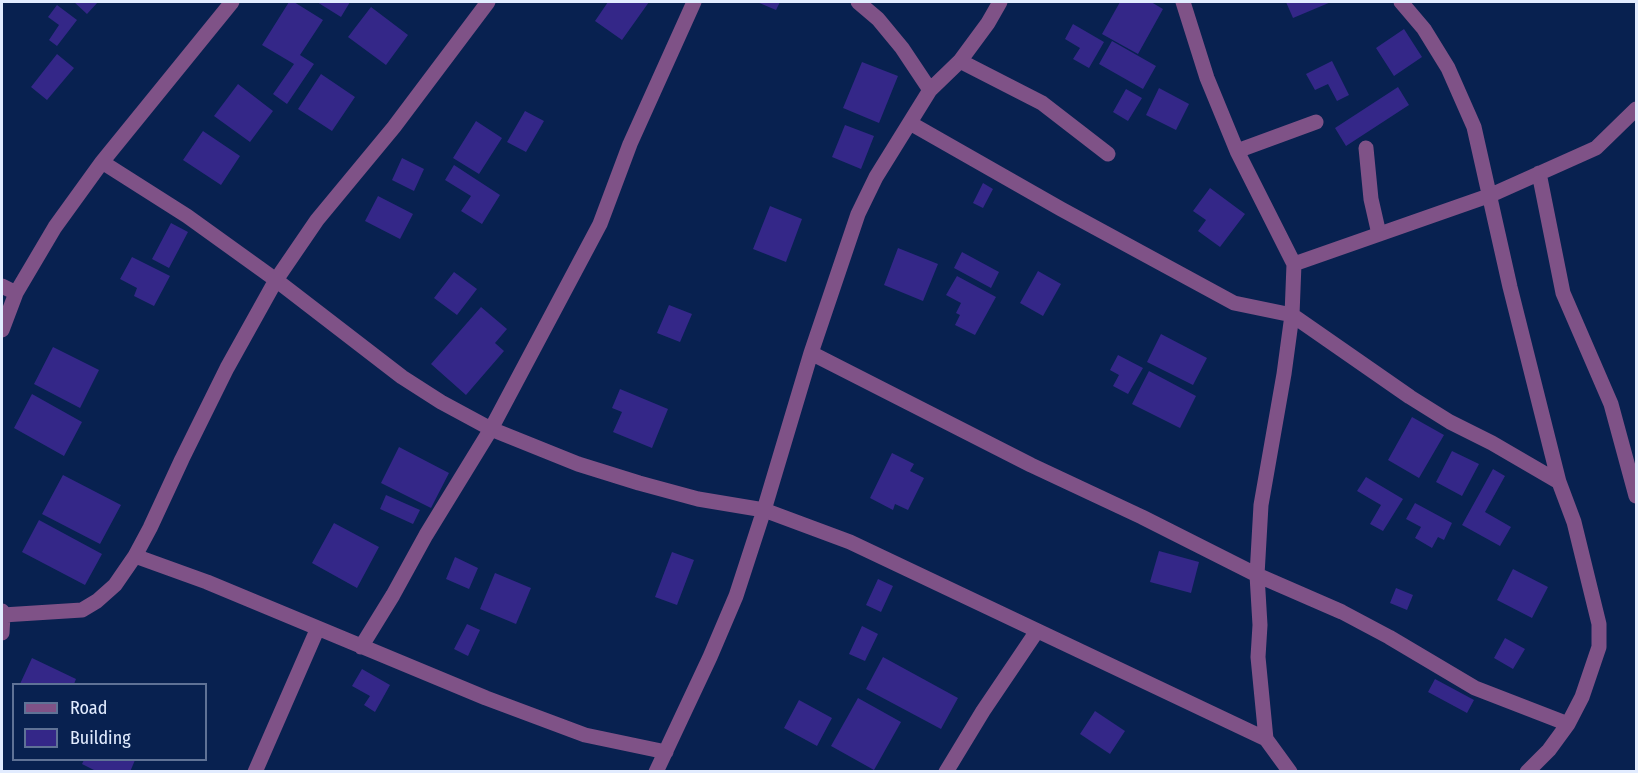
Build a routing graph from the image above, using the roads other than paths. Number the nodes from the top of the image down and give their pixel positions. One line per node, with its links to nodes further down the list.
1 (232, 2): 16 (street)
2 (488, 2): 21 (street)
3 (694, 2): 26 (street)
4 (858, 2): 9 (street)
5 (1000, 2): 8 (street)
6 (1183, 2): 14 (street)
7 (1401, 2): 18 (street)
8 (960, 62): 9 (street); 15 (street)
9 (930, 90): 12 (street)
10 (1636, 109): 17 (street)
11 (1316, 122): 14 (street)
12 (910, 123): 23 (street); 25 (street)
13 (1366, 148): 19 (street)
14 (1237, 152): 20 (street)
15 (1108, 153)
16 (102, 162): 21 (street); 22 (street)
17 (1539, 173): 18 (street); 28 (street)
18 (1491, 195): 19 (street); 27 (street)
19 (1379, 234): 20 (street)
20 (1294, 264): 23 (street)
21 (276, 280): 26 (street); 30 (street)
22 (9, 289): 24 (street)
23 (1292, 315): 27 (street); 31 (street)
24 (2, 330)
25 (811, 353): 29 (street); 31 (street)
26 (491, 429): 29 (street); 36 (street)
27 (1559, 482): 37 (street)
28 (1636, 495)
29 (764, 510): 34 (street); 39 (street)
30 (135, 556): 32 (street); 33 (street)
31 (1257, 575): 37 (street); 38 (street)
32 (2, 613): 35 (street)
33 (317, 630): 36 (street); 40 (street)
34 (1037, 631): 38 (street); 42 (street)
35 (2, 633)
36 (361, 647): 39 (street)
37 (1568, 724): 44 (street)
38 (1266, 739): 43 (street)
39 (666, 752): 41 (street)
40 (255, 771)
41 (656, 771)
42 (946, 771)
43 (1290, 771)
44 (1527, 771)

